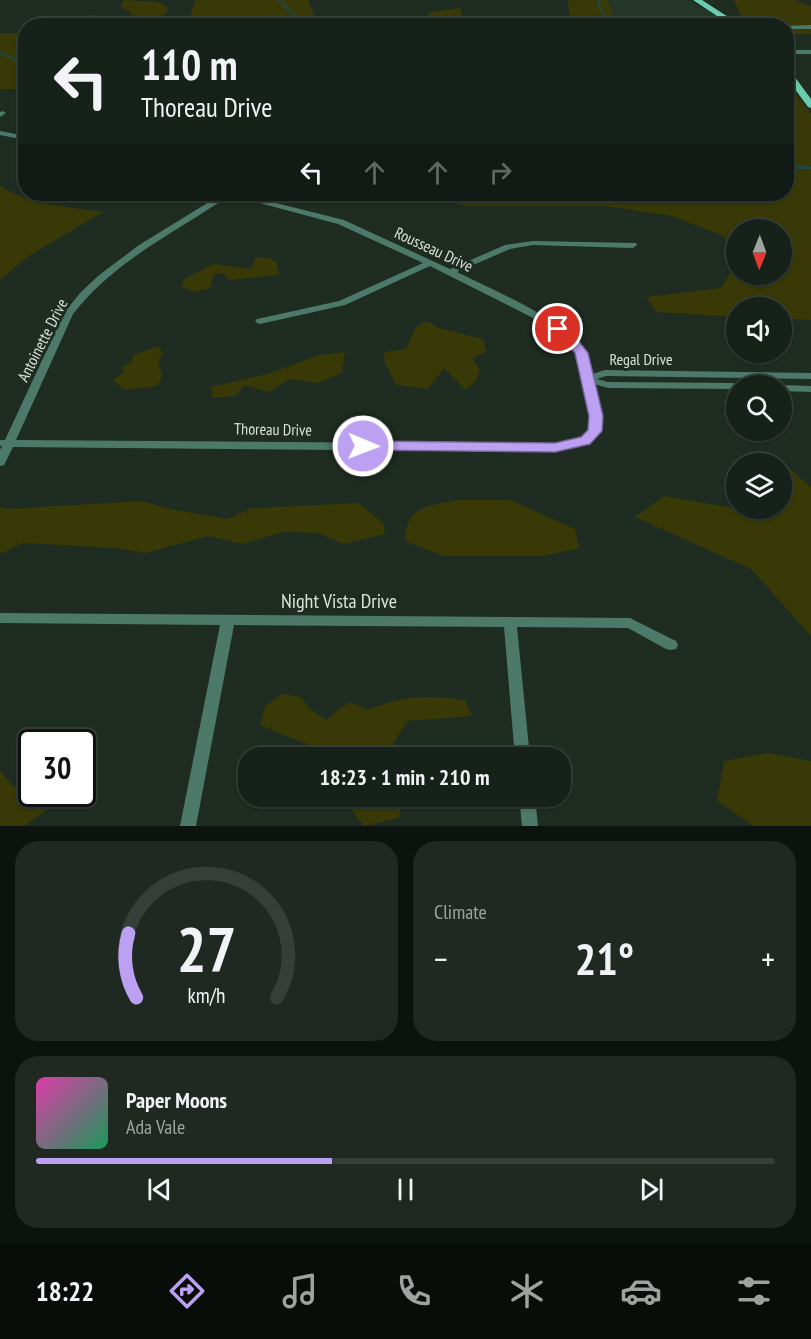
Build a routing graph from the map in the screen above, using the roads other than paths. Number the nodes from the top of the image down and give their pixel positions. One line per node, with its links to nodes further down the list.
1 (697, 0): 2 (main road)
2 (725, 18)
3 (794, 27): 4 (street)
4 (811, 27)
5 (794, 52): 6 (street)
6 (811, 52)
7 (794, 82): 8 (main road)
8 (811, 105)
9 (0, 133): 10 (street)
10 (18, 136)
11 (216, 201): 22 (street, Antoinette Drive)
12 (260, 201): 14 (street, Rousseau Drive)
13 (633, 245): 15 (street)
14 (428, 264): 15 (street, Rousseau Drive); 16 (street)
15 (450, 272): 18 (street, Rousseau Drive)
16 (260, 321)
17 (811, 376): 18 (street, Regal Drive)
18 (587, 379): 19 (street, Regal Drive); 22 (street, Thoreau Drive)
19 (726, 386)
20 (792, 388): 21 (street)
21 (811, 389)
22 (5, 443): 23 (street, Antoinette Drive)
23 (0, 462)
24 (0, 618): 25 (street, Night Vista Drive)
25 (228, 620): 26 (street, Night Vista Drive); 30 (street)
26 (510, 621): 27 (street, Night Vista Drive); 28 (street)
27 (672, 645)
28 (522, 747)
29 (528, 807): 31 (street)
30 (188, 826)
31 (530, 826)

